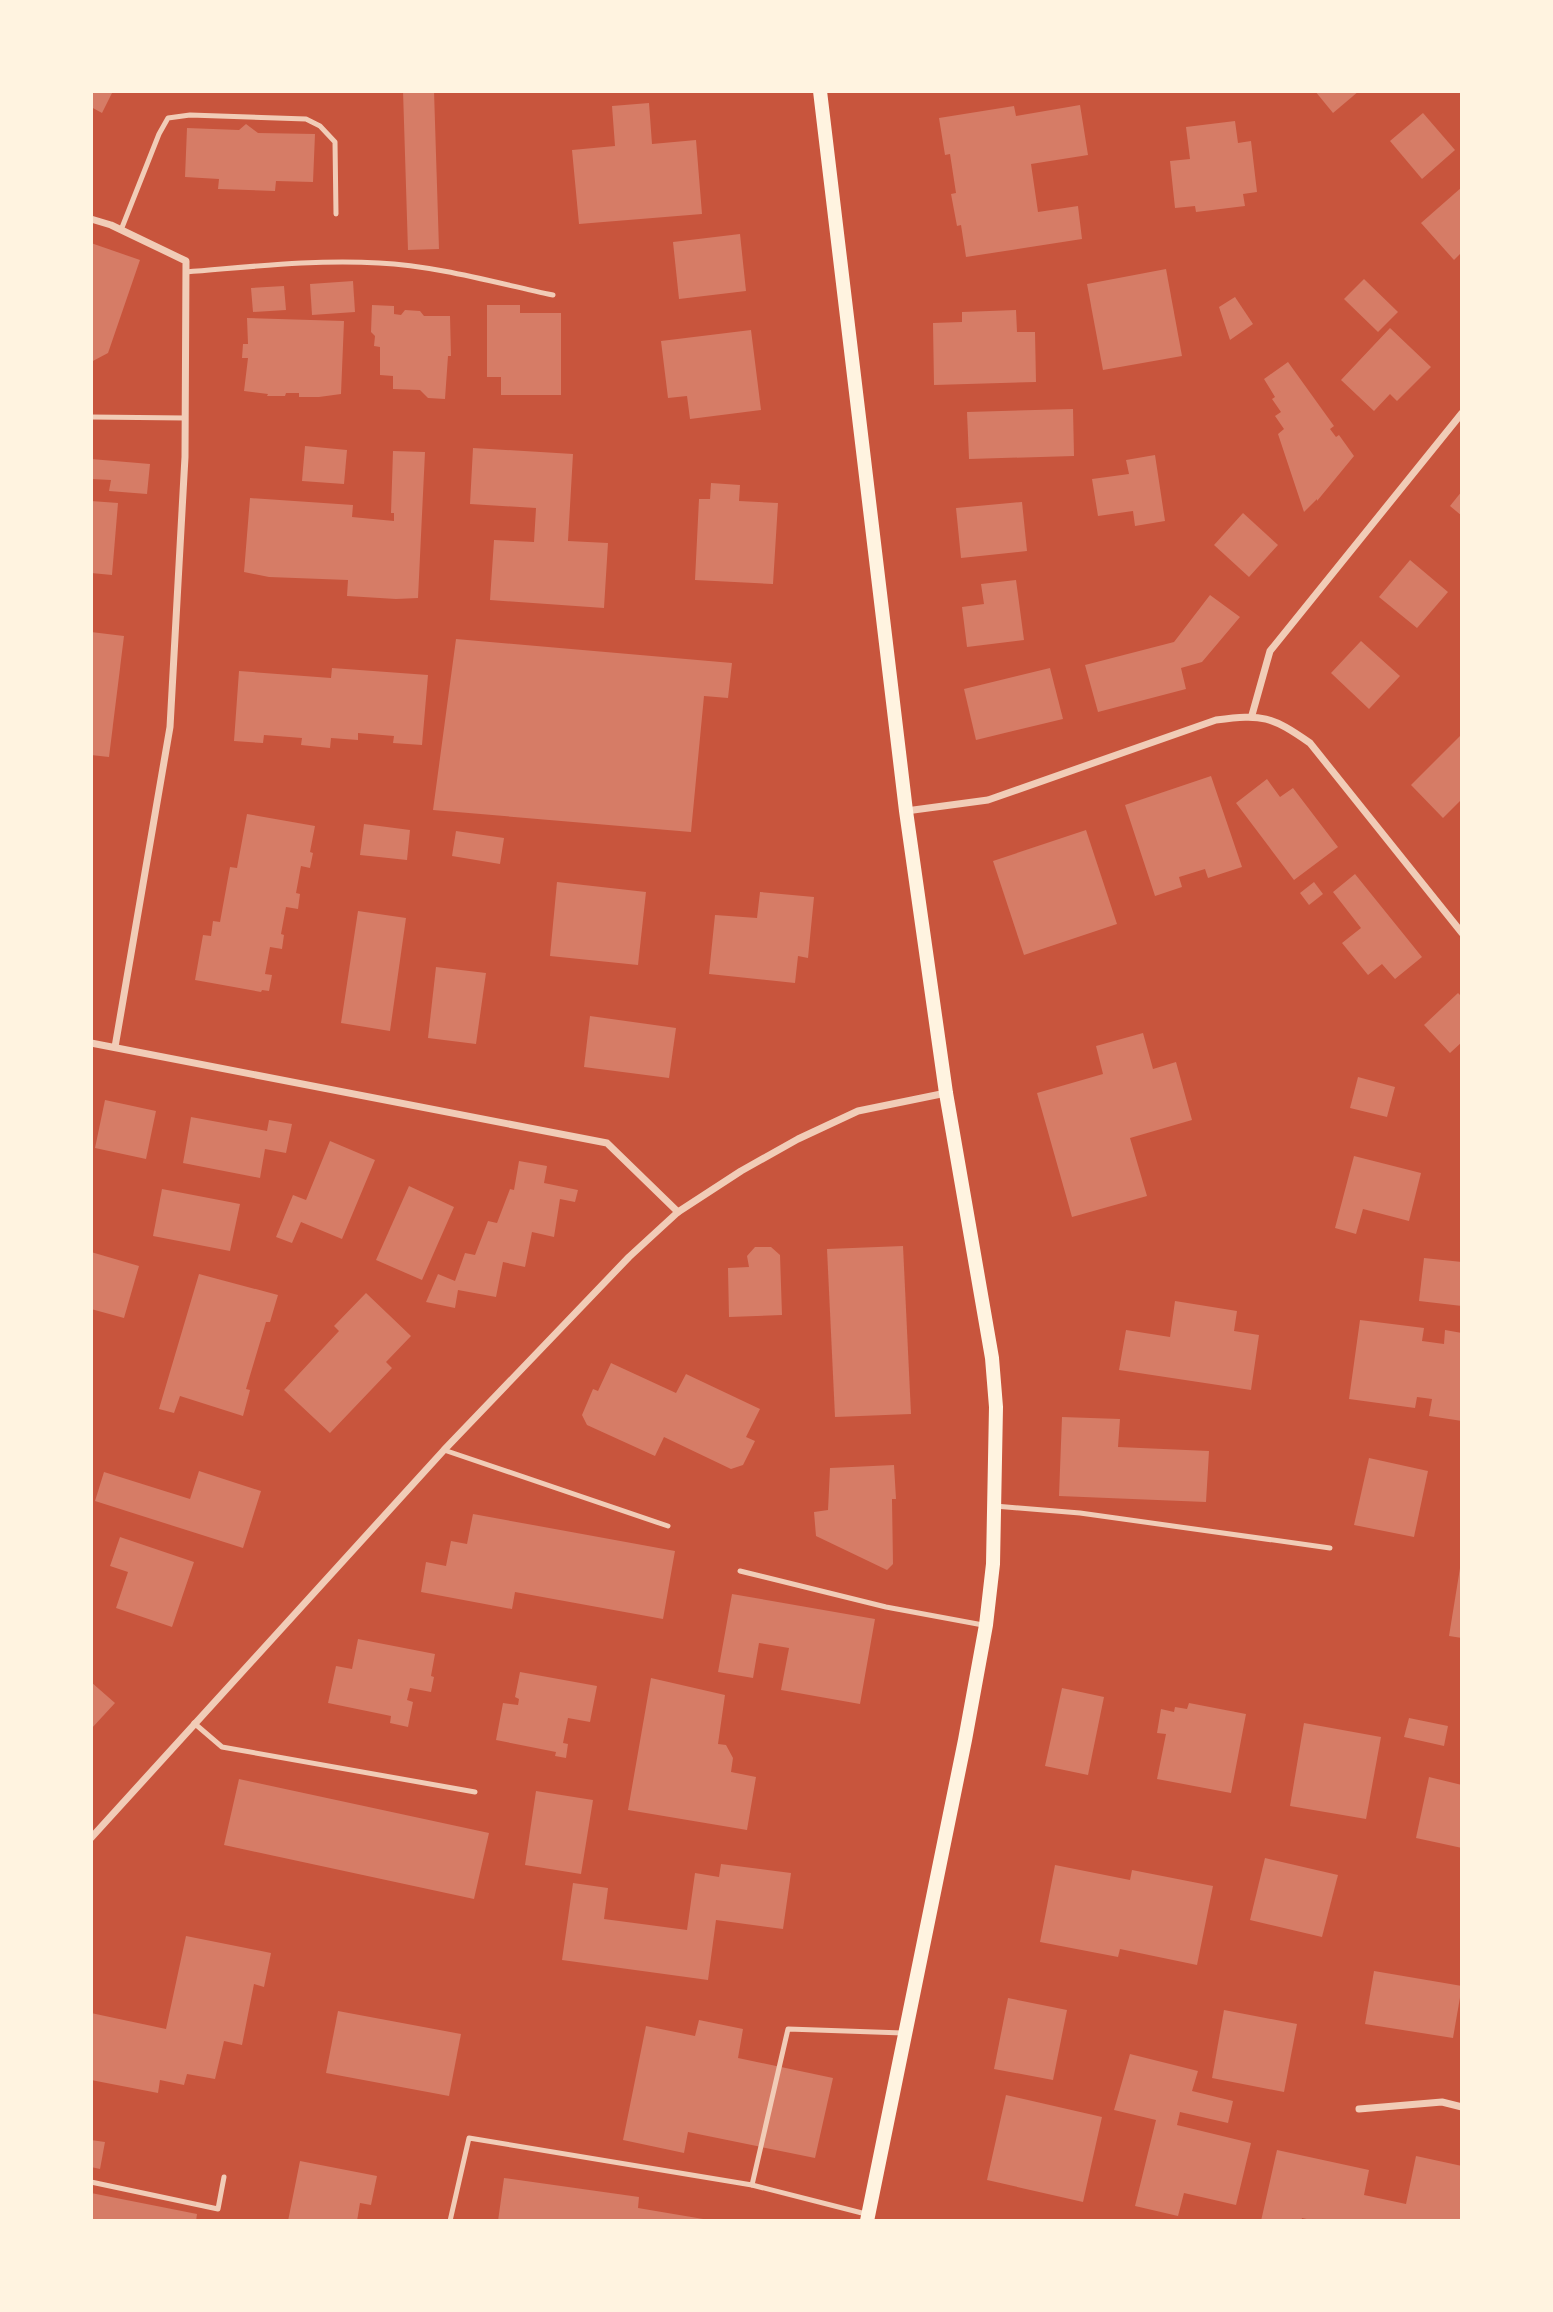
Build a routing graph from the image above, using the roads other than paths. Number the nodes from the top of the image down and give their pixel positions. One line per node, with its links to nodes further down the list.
1 (820, 91): 11 (main road)
2 (336, 214): 4 (lane)
3 (91, 219): 4 (street)
4 (121, 230): 5 (street)
5 (186, 272): 6 (lane); 9 (street)
6 (553, 295)
7 (1462, 413): 10 (street)
8 (91, 417): 9 (lane)
9 (185, 418): 14 (street)
10 (1252, 715): 11 (street); 12 (street)
11 (906, 811): 15 (main road)
12 (1462, 933)
13 (91, 1043): 14 (street)
14 (115, 1048): 16 (street)
15 (946, 1093): 16 (street); 18 (main road)
16 (678, 1212): 17 (street)
17 (444, 1450): 19 (lane); 23 (street)
18 (996, 1506): 20 (lane); 22 (main road)
19 (668, 1526)
20 (1330, 1548)
21 (740, 1571): 22 (lane)
22 (986, 1625): 26 (main road)
23 (194, 1723): 24 (lane); 25 (street)
24 (475, 1792)
25 (91, 1838)
26 (906, 2033): 31 (lane); 32 (main road)
27 (1462, 2107): 28 (street)
28 (1359, 2109)
29 (224, 2177): 30 (lane)
30 (91, 2182)
31 (752, 2185): 32 (lane); 33 (lane)
32 (867, 2218)
33 (450, 2221)

